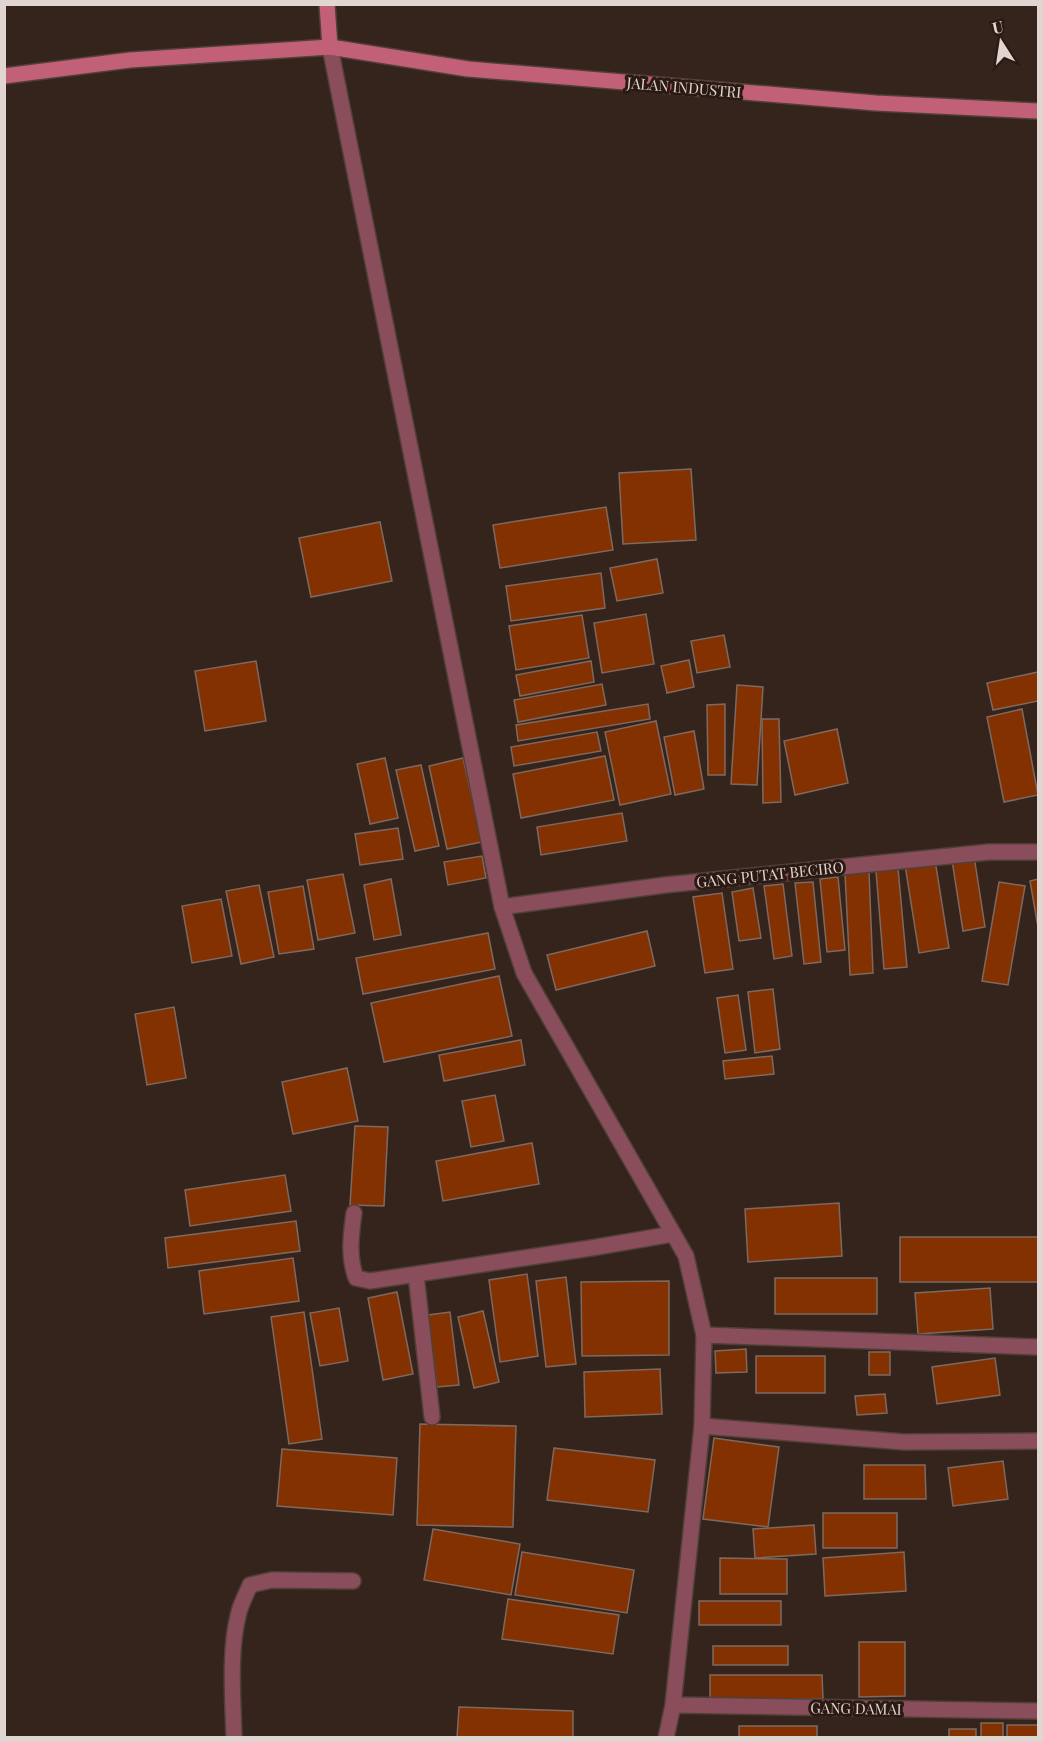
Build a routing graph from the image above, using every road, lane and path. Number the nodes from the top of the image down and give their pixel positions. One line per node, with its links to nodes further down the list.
1 (327, 4): 2 (street)
2 (330, 47): 3 (street, JALAN INDUSTRI); 4 (street, JALAN INDUSTRI); 6 (street)
3 (4, 76)
4 (1038, 111)
5 (1038, 852): 6 (street, GANG PUTAT BECIRO)
6 (502, 907): 8 (street)
7 (354, 1213): 9 (street)
8 (673, 1234): 9 (street); 10 (street)
9 (416, 1275): 12 (street)
10 (704, 1335): 11 (street); 13 (street)
11 (1038, 1347)
12 (432, 1417)
13 (702, 1426): 14 (street); 16 (street)
14 (1038, 1441)
15 (353, 1581): 18 (street)
16 (673, 1705): 17 (street, GANG DAMAI); 19 (street)
17 (1038, 1711)
18 (234, 1737)
19 (666, 1737)

